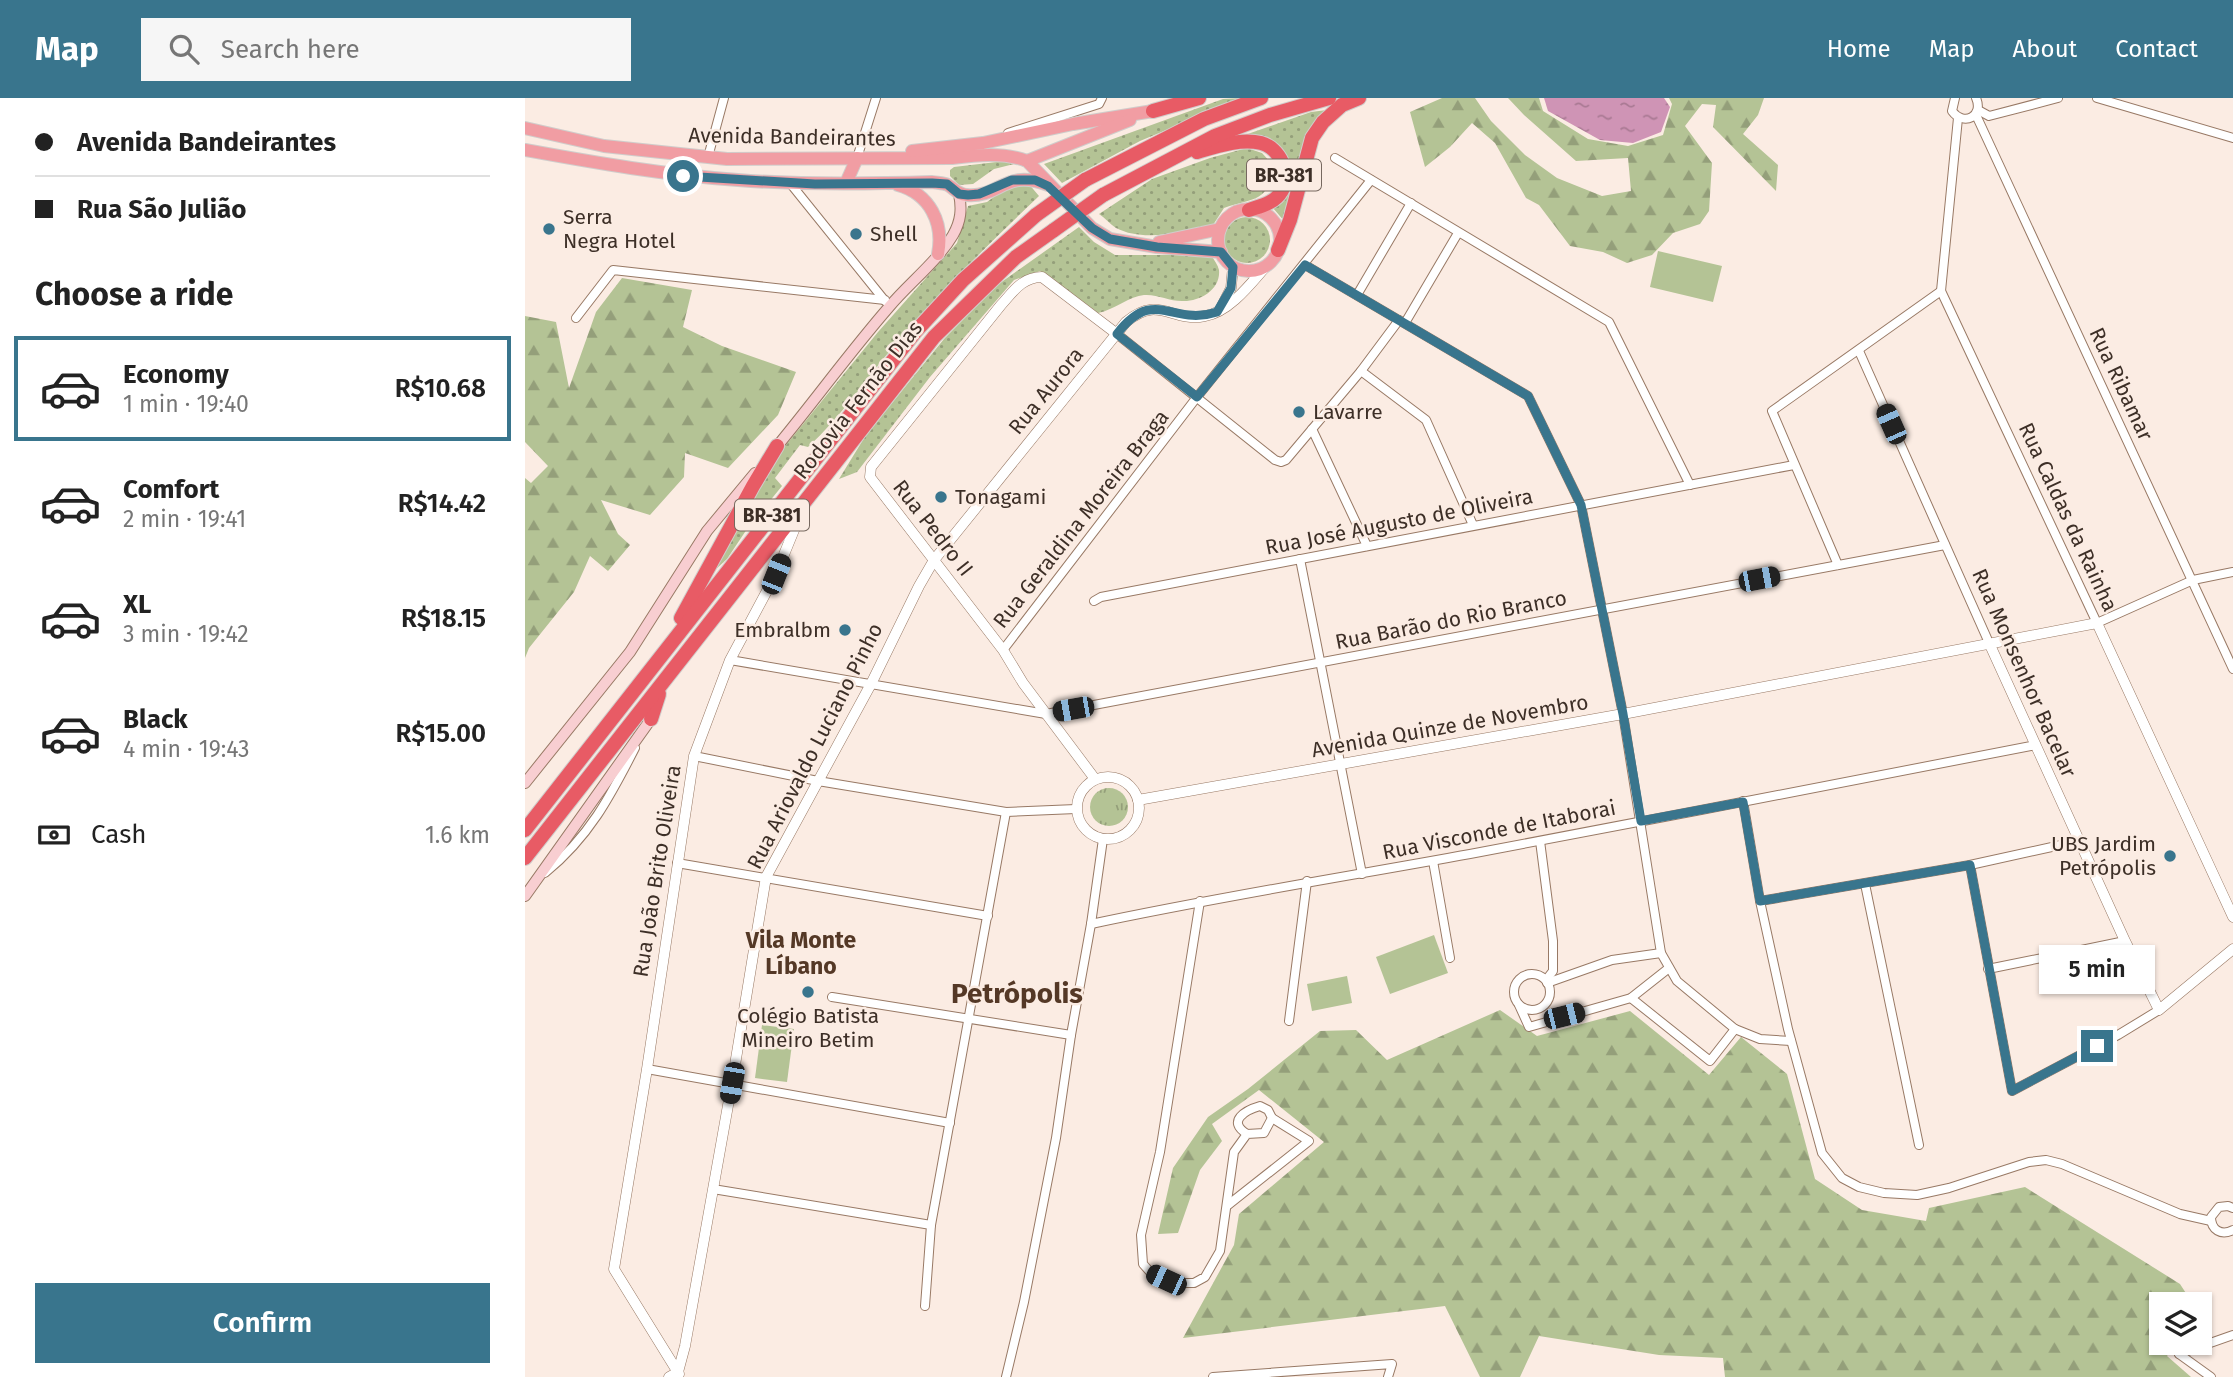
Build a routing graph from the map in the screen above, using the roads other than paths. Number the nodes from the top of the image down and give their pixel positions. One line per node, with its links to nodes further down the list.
1 (724, 98): 19 (street)
2 (876, 98): 20 (street)
3 (1102, 98): 17 (street)
4 (1199, 98): 12 (highway)
5 (1261, 98): 77 (highway, Rodovia Fernão Dias / BR-381, bridge)
6 (1329, 98): 23 (highway, Rodovia Fernão Dias / BR-381)
7 (1359, 98): 37 (highway)
8 (1955, 98): 14 (street)
9 (1976, 98): 13 (street, Rua Ribamar)
10 (2059, 98): 13 (street)
11 (2097, 98): 16 (street)
12 (1153, 111): 17 (main road); 24 (main road)
13 (1977, 113): 14 (street); 66 (street, Rua Ribamar)
14 (1958, 118): 43 (street)
15 (525, 128): 19 (main road, Avenida Bandeirantes)
16 (2233, 138)
17 (983, 143): 20 (main road)
18 (525, 150): 26 (main road, Avenida Bandeirantes)
19 (708, 157): 20 (main road, Avenida Bandeirantes)
20 (857, 158): 21 (main road, Avenida Bandeirantes); 27 (main road)
21 (952, 158): 24 (main road, Avenida Bandeirantes); 29 (main road)
22 (1335, 158): 25 (street)
23 (1168, 159): 33 (highway, BR-381); 57 (highway, Rodovia Fernão Dias / BR-381, bridge)
24 (1027, 161): 30 (main road)
25 (1371, 180): 32 (street); 41 (street, Rua Geraldina Moreira Braga)
26 (790, 183): 27 (main road, Avenida Bandeirantes); 45 (street)
27 (846, 183): 28 (main road, Avenida Bandeirantes)
28 (891, 183): 29 (main road, Avenida Bandeirantes); 39 (main road)
29 (947, 184): 31 (main road)
30 (1048, 186): 31 (main road); 36 (main road)
31 (959, 194): 39 (main road, Rodovia Fernão Dias / BR-381)
32 (1411, 203): 35 (street); 44 (street)
33 (1248, 210): 34 (main road); 37 (main road)
34 (1220, 229): 36 (main road); 38 (main road)
35 (1458, 233): 48 (street); 56 (street)
36 (1141, 244): 38 (main road)
37 (1279, 250): 40 (main road)
38 (1221, 252): 42 (main road)
39 (938, 254): 45 (main road, Rodovia Fernão Dias / BR-381)
40 (1268, 264): 42 (main road); 46 (street)
41 (1305, 265): 44 (street); 52 (street, Rua Geraldina Moreira Braga)
42 (1233, 267): 46 (street)
43 (1941, 291): 50 (street); 69 (street, Rua Caldas da Rainha)
44 (1357, 296): 48 (street)
45 (887, 303): 47 (street); 54 (main road, Rodovia Fernão Dias / BR-381)
46 (1217, 312): 49 (street, Rua Aurora)
47 (576, 318)
48 (1402, 322): 51 (street); 58 (street)
49 (1117, 334): 52 (street); 63 (street, Rua Aurora); 63 (street, Rua Pedro II)
50 (1859, 351): 55 (street); 60 (street, Rua Monsenhor Bacelar)
51 (1361, 371): 53 (street); 59 (street)
52 (1197, 397): 53 (street); 71 (street, Rua Geraldina Moreira Braga)
53 (1312, 429): 61 (street)
54 (778, 446): 77 (highway, BR-381); 86 (main road, Rodovia Fernão Dias / BR-381)
55 (1794, 466): 56 (street, Rua José Augusto de Oliveira); 64 (street)
56 (1690, 485): 58 (street, Rua José Augusto de Oliveira)
57 (807, 499): 72 (street, Rua João Brito Oliveira); 75 (highway, Rodovia Fernão Dias / BR-381)
58 (1581, 505): 59 (street, Rua José Augusto de Oliveira); 68 (street)
59 (1473, 525): 61 (street, Rua José Augusto de Oliveira)
60 (1945, 545): 64 (street, Rua Barão do Rio Branco); 70 (street, Rua Monsenhor Bacelar)
61 (1367, 547): 62 (street, Rua José Augusto de Oliveira)
62 (1300, 559): 67 (street, Rua José Augusto de Oliveira); 73 (street)
63 (934, 560): 71 (street, Rua Pedro II); 76 (street, Rua Ariovaldo Luciano Pinho)
64 (1838, 565): 68 (street, Rua Barão do Rio Branco)
65 (2233, 572): 66 (street)
66 (2193, 580): 69 (street); 74 (street, Rua Ribamar)
67 (1094, 601)
68 (1601, 609): 73 (street, Rua Barão do Rio Branco); 79 (street)
69 (2097, 623): 70 (street, Avenida Quinze de Novembro); 108 (street, Rua Caldas da Rainha)
70 (1990, 645): 79 (street, Avenida Quinze de Novembro); 81 (street, Rua Monsenhor Bacelar)
71 (1003, 650): 78 (street, Rua Pedro II)
72 (730, 660): 76 (street); 82 (street, Rua João Brito Oliveira)
73 (1320, 663): 78 (street, Rua Barão do Rio Branco); 83 (street)
74 (2233, 669)
75 (662, 684): 80 (highway, BR-381); 96 (highway, Rodovia Fernão Dias / BR-381)
76 (871, 684): 78 (street); 85 (street, Rua Ariovaldo Luciano Pinho)
77 (635, 690): 92 (highway, Rodovia Fernão Dias / BR-381)
78 (1046, 714): 84 (street, Rua Pedro II)
79 (1623, 714): 83 (street, Avenida Quinze de Novembro); 91 (street)
80 (650, 719): 104 (main road, BR-381)
81 (2036, 744): 88 (street, Rua Visconde de Itaborai); 95 (street, Rua Monsenhor Bacelar)
82 (694, 756): 85 (street); 98 (street, Rua João Brito Oliveira)
83 (1340, 766): 87 (street, Avenida Quinze de Novembro); 100 (street)
84 (1095, 779): 87 (street); 89 (street)
85 (818, 781): 90 (street); 101 (street, Rua Ariovaldo Luciano Pinho)
86 (525, 782)
87 (1138, 800): 93 (street)
88 (1743, 802): 91 (street, Rua Visconde de Itaborai); 106 (street)
89 (1076, 809): 90 (street); 93 (street)
90 (1006, 812): 107 (street)
91 (1641, 821): 94 (street, Rua Visconde de Itaborai); 112 (street)
92 (525, 830)
93 (1103, 839): 109 (street)
94 (1540, 841): 97 (street, Rua Visconde de Itaborai); 116 (street)
95 (2079, 841): 99 (street); 110 (street, Rua Monsenhor Bacelar)
96 (525, 858)
97 (1433, 861): 100 (street, Rua Visconde de Itaborai); 113 (street)
98 (677, 863): 101 (street); 126 (street, Rua João Brito Oliveira)
99 (1970, 865): 103 (street); 115 (street)
100 (1362, 874): 102 (street, Rua Visconde de Itaborai)
101 (766, 877): 107 (street); 127 (street, Rua Ariovaldo Luciano Pinho)
102 (1307, 881): 105 (street, Rua Visconde de Itaborai); 122 (street)
103 (1865, 884): 106 (street); 131 (street)
104 (525, 896)
105 (1200, 901): 109 (street, Rua Visconde de Itaborai); 133 (street)
106 (1760, 901): 125 (street)
107 (988, 916): 121 (street)
108 (2233, 917)
109 (1091, 924): 124 (street)
110 (2125, 941): 115 (street); 120 (street, Rua Monsenhor Bacelar)
111 (2233, 949): 120 (street)
112 (1661, 953): 114 (street); 116 (street)
113 (1450, 958)
114 (1669, 968): 118 (street); 123 (street)
115 (1988, 970): 120 (street)
116 (1547, 982): 119 (street); 119 (street)
117 (832, 997): 121 (street)
118 (1630, 998): 119 (street); 123 (street)
119 (1519, 1005)
120 (2158, 1010)
121 (969, 1018): 124 (street); 129 (street)
122 (1289, 1021)
123 (1735, 1029): 125 (street)
124 (1070, 1035): 143 (street)
125 (1791, 1041): 135 (street)
126 (647, 1069): 127 (street); 141 (street, Rua João Brito Oliveira)
127 (732, 1083): 129 (street); 132 (street, Rua Ariovaldo Luciano Pinho)
128 (1272, 1118): 130 (street); 130 (street); 133 (street)
129 (950, 1122): 136 (street)
130 (1247, 1134): 133 (street)
131 (1919, 1145)
132 (713, 1189): 136 (street); 141 (street, Rua Ariovaldo Luciano Pinho)
133 (1228, 1205)
134 (2233, 1208): 135 (street)
135 (2211, 1221): 137 (street)
136 (930, 1226): 138 (street)
137 (2230, 1233)
138 (925, 1306)
139 (2233, 1335): 146 (street)
140 (1313, 1373): 142 (street); 145 (street)
141 (676, 1375)
142 (1236, 1376): 144 (street)
143 (1006, 1377)
144 (1213, 1377)
145 (1388, 1377)
146 (2211, 1377)

